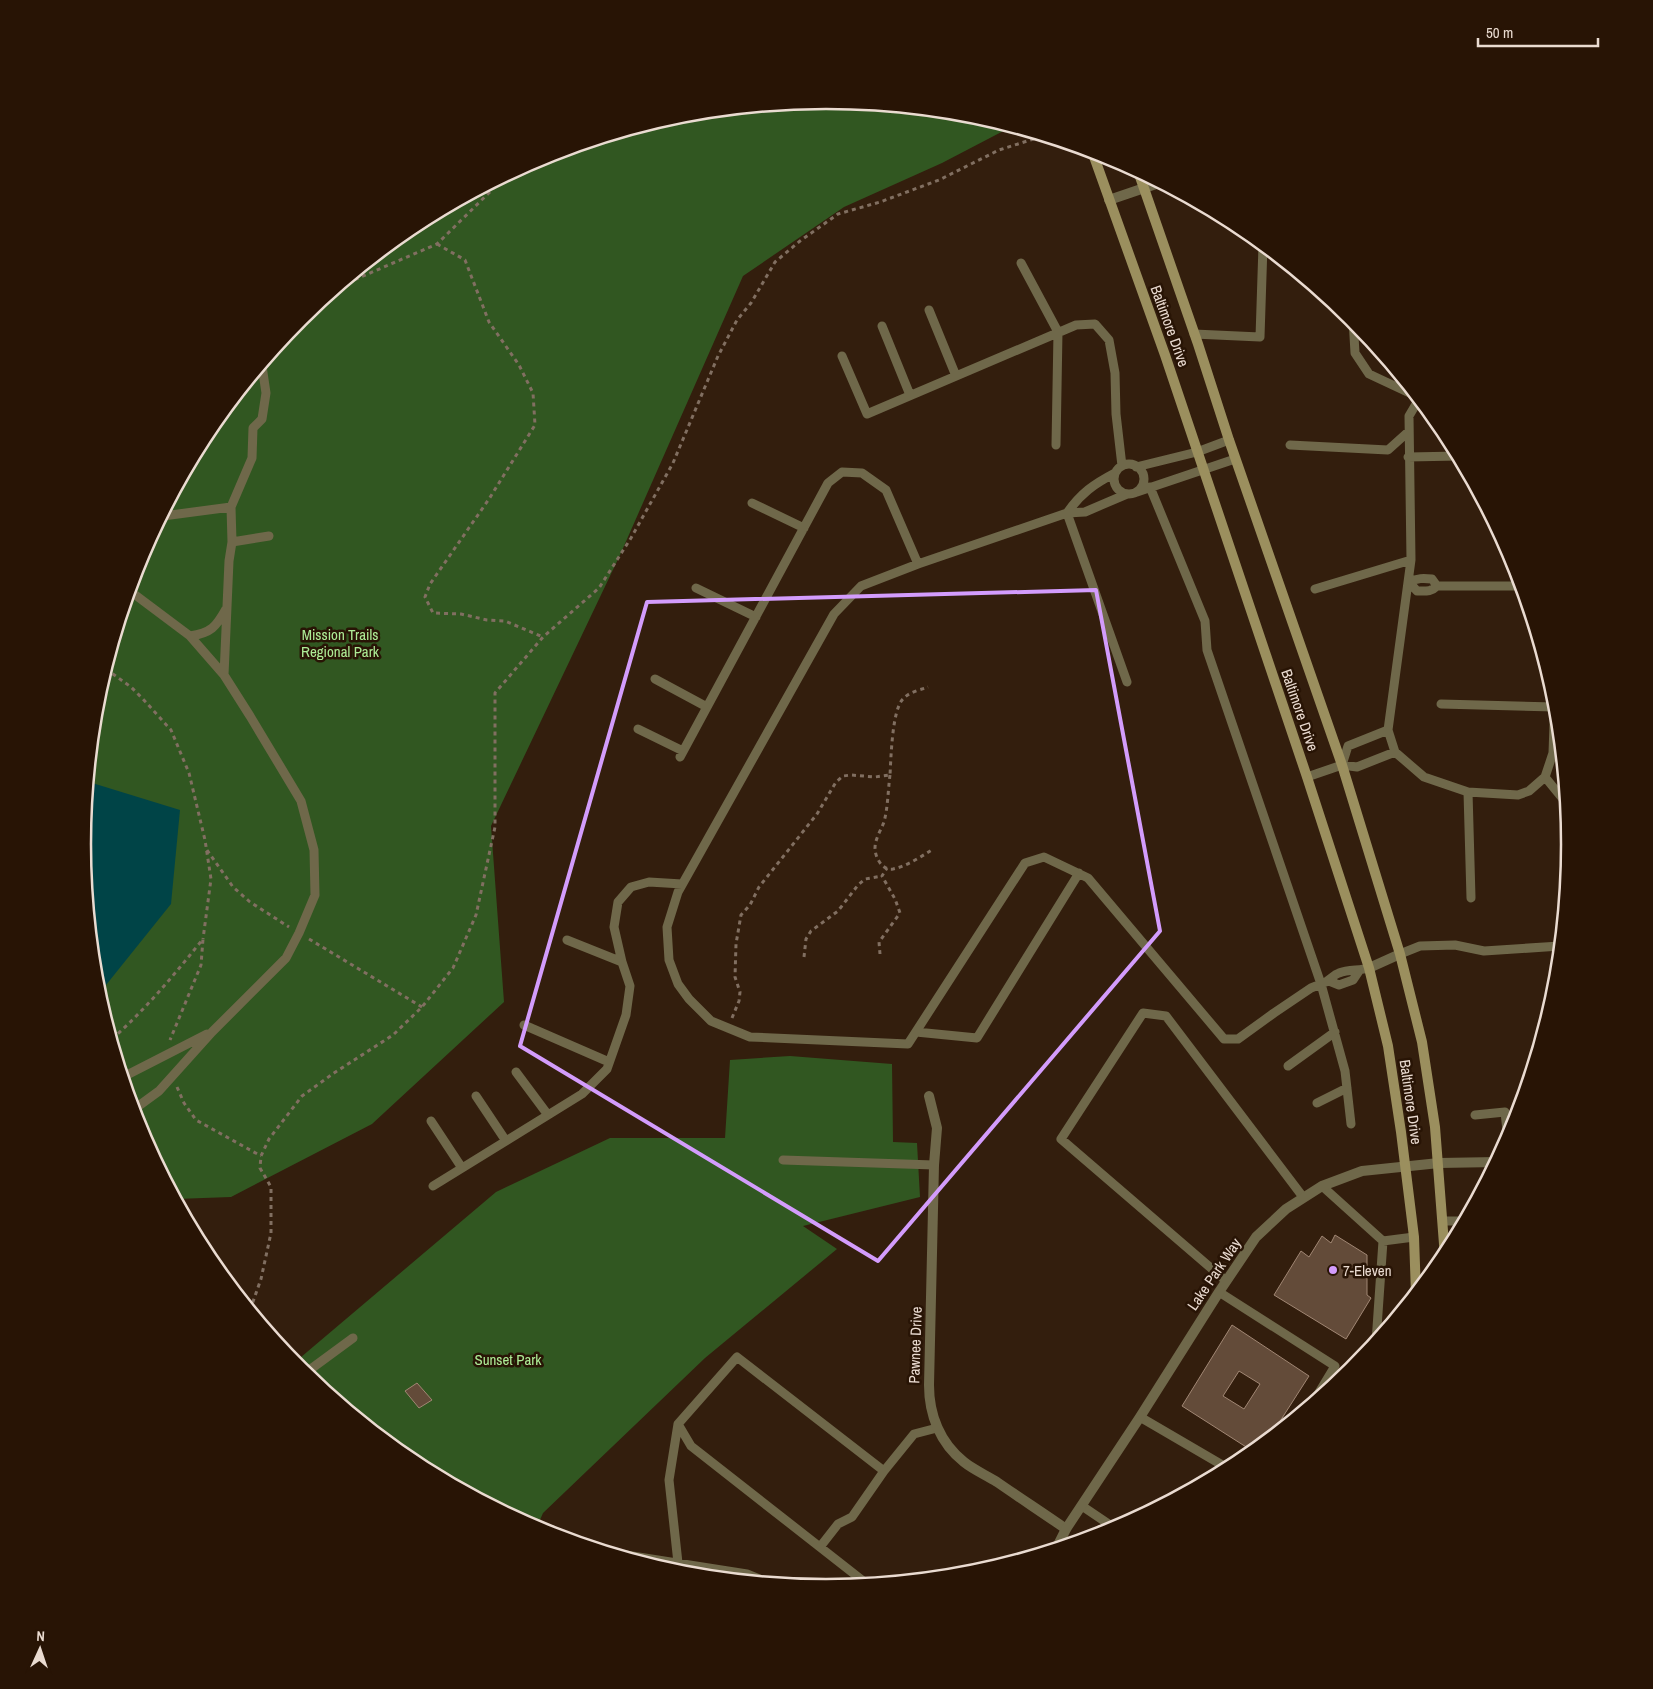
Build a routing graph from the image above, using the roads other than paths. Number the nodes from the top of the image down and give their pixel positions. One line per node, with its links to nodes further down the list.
1 (1095, 160): 5 (main road, Baltimore Drive)
2 (1141, 180): 4 (main road, Baltimore Drive)
3 (1152, 185): 4 (street)
4 (1144, 188): 5 (street); 12 (main road, Baltimore Drive)
5 (1109, 200): 23 (main road, Baltimore Drive)
6 (1263, 253): 12 (lane)
7 (1021, 263): 10 (lane)
8 (929, 310): 15 (lane)
9 (882, 326): 17 (lane)
10 (1058, 332): 15 (lane); 21 (lane); 29 (lane)
11 (1354, 333): 16 (lane)
12 (1194, 334): 20 (main road, Baltimore Drive)
13 (842, 356): 17 (lane)
14 (263, 373): 34 (lane)
15 (956, 376): 17 (lane)
16 (1405, 391)
17 (910, 395)
18 (1415, 405): 19 (lane)
19 (1408, 432): 22 (lane); 25 (lane)
20 (1229, 440): 23 (lane); 26 (main road, Baltimore Drive)
21 (1056, 445)
22 (1290, 445)
23 (1197, 452): 27 (lane); 28 (main road, Baltimore Drive)
24 (1450, 456): 25 (lane)
25 (1408, 457): 40 (lane)
26 (1235, 459): 28 (lane); 60 (main road, Baltimore Drive)
27 (1136, 467): 29 (lane); 31 (lane)
28 (1203, 469): 30 (lane); 61 (main road, Baltimore Drive)
29 (1119, 470): 32 (lane); 35 (lane)
30 (1150, 487): 31 (lane); 73 (lane)
31 (1137, 492): 32 (lane)
32 (1127, 494): 35 (lane)
33 (752, 503): 37 (lane)
34 (231, 507): 36 (lane); 39 (lane)
35 (1067, 513): 41 (lane); 52 (lane)
36 (169, 515)
37 (804, 528): 41 (lane); 48 (lane)
38 (269, 536): 39 (lane)
39 (232, 542): 47 (lane)
40 (1411, 560): 42 (lane); 45 (lane)
41 (918, 564): 66 (lane)
42 (1409, 582): 43 (lane); 57 (lane)
43 (1515, 586)
44 (696, 588): 48 (lane)
45 (1315, 589)
46 (135, 595): 49 (lane)
47 (227, 607): 49 (lane); 50 (lane)
48 (756, 617): 54 (lane)
49 (190, 636): 50 (lane)
50 (224, 675): 75 (lane)
51 (655, 680): 54 (lane)
52 (1127, 682)
53 (1441, 704): 55 (lane)
54 (707, 707): 56 (lane)
55 (1549, 708)
56 (638, 729)
57 (1388, 730): 59 (lane); 60 (lane)
58 (1554, 741): 62 (lane)
59 (1395, 752): 60 (lane); 63 (lane)
60 (1342, 765): 61 (lane); 70 (main road, Baltimore Drive)
61 (1307, 777): 72 (main road, Baltimore Drive)
62 (1545, 777): 63 (lane); 64 (lane)
63 (1468, 792): 67 (lane)
64 (1560, 796)
65 (1079, 873): 73 (lane); 76 (lane); 76 (lane)
66 (682, 884): 71 (lane); 76 (lane)
67 (1471, 898)
68 (567, 940): 71 (lane)
69 (1554, 946): 70 (lane)
70 (1400, 954): 72 (street); 95 (main road, Baltimore Drive)
71 (622, 962): 78 (lane)
72 (1364, 970): 73 (lane); 97 (main road, Baltimore Drive)
73 (1325, 982): 77 (lane)
74 (524, 1025): 78 (lane)
75 (212, 1032): 81 (lane); 86 (lane)
76 (916, 1032)
77 (1335, 1032): 79 (lane); 82 (lane)
78 (609, 1062): 87 (lane)
79 (1288, 1066)
80 (516, 1072): 87 (lane)
81 (128, 1074)
82 (1347, 1088): 85 (lane); 90 (lane)
83 (476, 1096): 92 (lane)
84 (929, 1096): 96 (street, Pawnee Drive)
85 (1317, 1103)
86 (139, 1105)
87 (548, 1115): 92 (lane)
88 (1475, 1115): 91 (lane)
89 (431, 1121): 98 (lane)
90 (1351, 1124)
91 (1506, 1125)
92 (506, 1141): 98 (lane)
93 (782, 1160): 96 (lane)
94 (1490, 1162): 95 (street, Lake Park Way)
95 (1439, 1163): 97 (street, Lake Park Way); 102 (main road, Baltimore Drive)
96 (934, 1166): 116 (street, Pawnee Drive)
97 (1405, 1166): 100 (street, Lake Park Way); 104 (main road, Baltimore Drive)
98 (462, 1168): 99 (lane)
99 (433, 1186)
100 (1322, 1186): 101 (street, Lake Park Way); 105 (lane)
101 (1303, 1197): 107 (street, Lake Park Way); 107 (lane)
102 (1443, 1221): 103 (lane); 106 (main road, Baltimore Drive)
103 (1458, 1221)
104 (1414, 1237): 105 (lane); 108 (main road, Baltimore Drive)
105 (1382, 1241): 110 (lane)
106 (1444, 1243)
107 (1226, 1281): 109 (street, Lake Park Way)
108 (1416, 1284)
109 (1218, 1292): 113 (lane); 114 (street, Lake Park Way)
110 (1377, 1332)
111 (353, 1338): 112 (lane)
112 (312, 1368)
113 (1323, 1385)
114 (1140, 1417): 117 (lane); 119 (street, Lake Park Way)
115 (678, 1424): 118 (lane); 123 (lane); 125 (lane)
116 (937, 1428): 118 (lane); 121 (street, Pawnee Drive)
117 (1221, 1464)
118 (884, 1471): 123 (lane)
119 (1082, 1506): 120 (lane); 121 (street, Lake Park Way)
120 (1108, 1524)
121 (1066, 1529): 122 (street, Lake Park Way)
122 (1059, 1542)
123 (820, 1547): 127 (lane)
124 (656, 1560): 125 (lane)
125 (678, 1563): 126 (lane)
126 (749, 1575)
127 (860, 1579)

